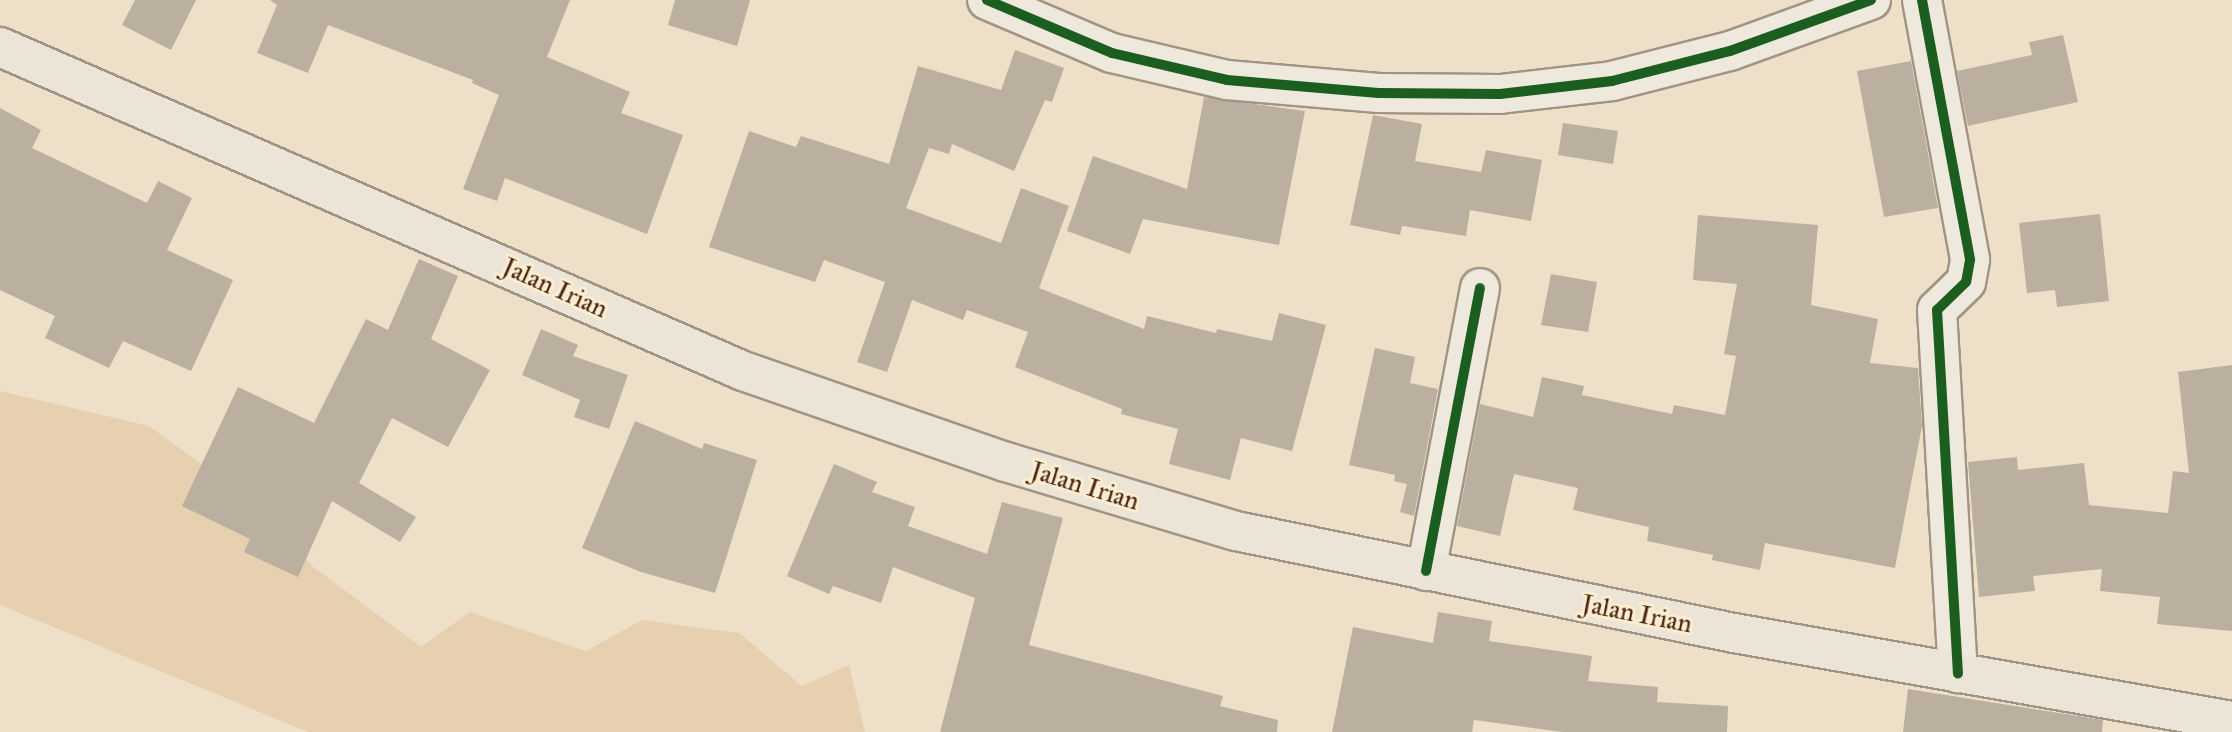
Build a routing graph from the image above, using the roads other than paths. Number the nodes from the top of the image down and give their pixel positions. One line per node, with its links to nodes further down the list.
1 (987, 0): 2 (street)
2 (1871, 0)
3 (1922, 0): 7 (street)
4 (0, 47): 6 (main road, Jalan Irian)
5 (1480, 288): 6 (street)
6 (1426, 571): 7 (main road, Jalan Irian)
7 (1958, 673): 8 (main road, Jalan Irian)
8 (2153, 720): 9 (main road, Jalan Irian)
9 (2232, 721)

